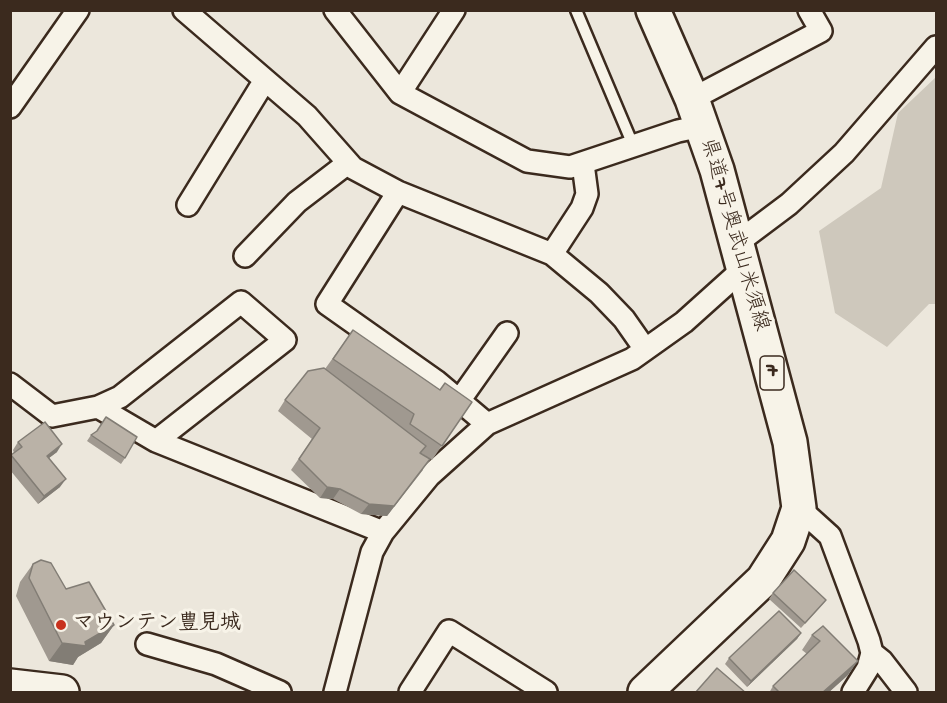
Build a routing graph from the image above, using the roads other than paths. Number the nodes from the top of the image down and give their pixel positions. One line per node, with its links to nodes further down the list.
1 (78, 10): 11 (street)
2 (184, 10): 9 (street)
3 (335, 10): 10 (street)
4 (454, 10): 10 (street)
5 (576, 10): 13 (lane)
6 (653, 10): 12 (main road, 県道7号奥武山米須線 / 7)
7 (809, 10): 12 (street)
8 (936, 47): 20 (street)
9 (265, 80): 14 (street); 17 (street)
10 (400, 93): 15 (street)
11 (10, 107)
12 (697, 112): 13 (street); 20 (main road, 県道7号奥武山米須線 / 7)
13 (633, 145): 15 (street)
14 (348, 163): 16 (street); 19 (street)
15 (583, 164): 18 (street)
16 (398, 192): 18 (street); 24 (street)
17 (188, 205)
18 (552, 255): 22 (street)
19 (245, 256)
20 (740, 256): 22 (street); 28 (main road, 県道7号奥武山米須線 / 7)
21 (507, 333): 24 (street)
22 (645, 349): 26 (street)
23 (10, 384): 25 (street)
24 (459, 400): 26 (street)
25 (98, 407): 27 (street); 27 (street)
26 (487, 424): 29 (street)
27 (156, 441): 29 (street)
28 (799, 508): 31 (street); 38 (main road, 県道7号奥武山米須線 / 7)
29 (383, 532): 35 (street)
30 (147, 644): 34 (street)
31 (872, 653): 39 (street); 40 (street)
32 (10, 686): 33 (main road)
33 (62, 693)
34 (280, 693)
35 (335, 693)
36 (410, 693): 37 (street)
37 (546, 693)
38 (645, 693)
39 (853, 693)
40 (906, 693)

